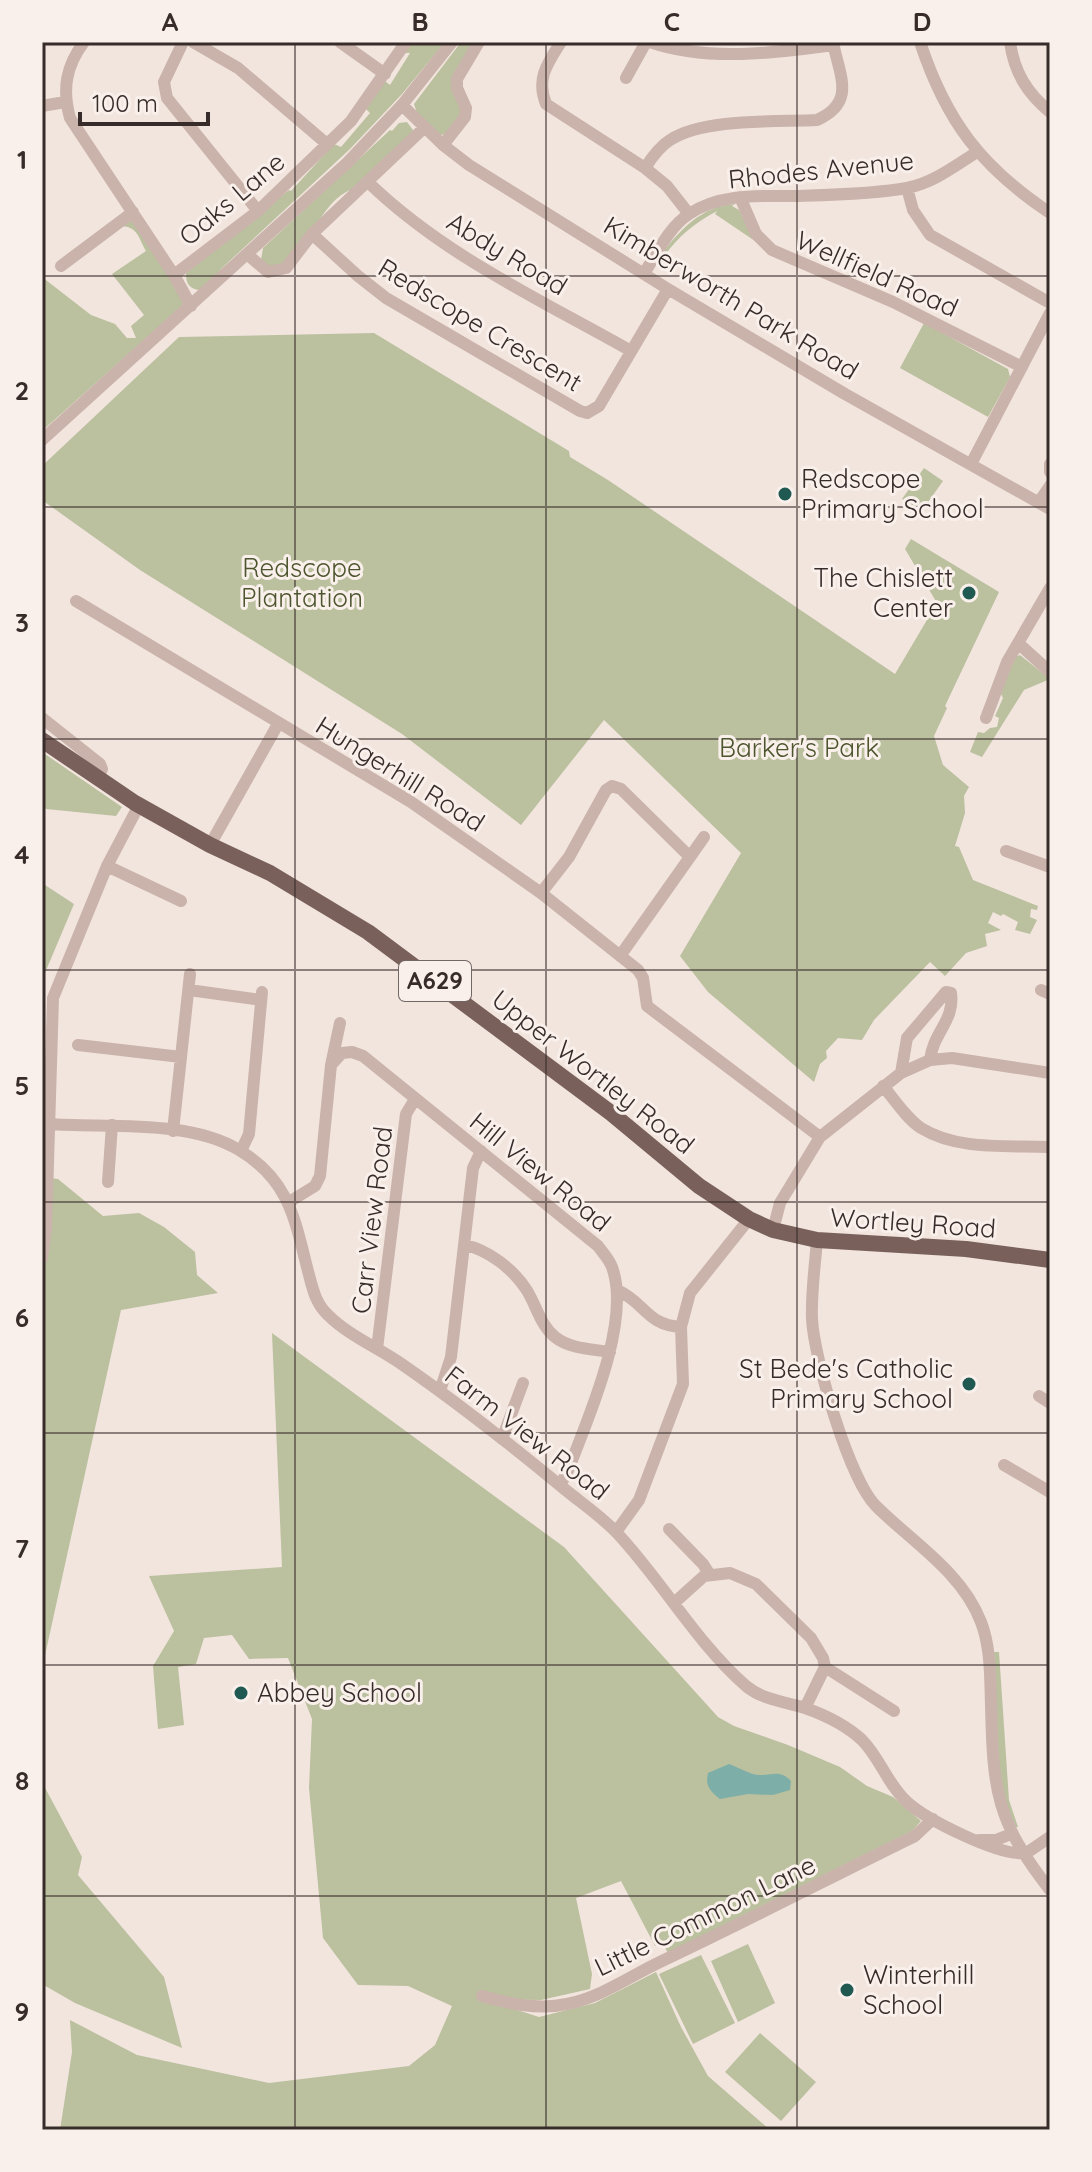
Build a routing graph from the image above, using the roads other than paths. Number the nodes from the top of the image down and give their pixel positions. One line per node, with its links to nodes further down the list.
1 (84, 42): 16 (street)
2 (183, 42): 28 (street)
3 (193, 42): 21 (street)
4 (340, 42): 15 (street)
5 (406, 42): 15 (street, Oaks Lane)
6 (452, 42): 17 (street, Oaks Lane)
7 (479, 42): 22 (street)
8 (561, 42): 24 (street)
9 (648, 42): 13 (street); 14 (street)
10 (920, 42): 23 (street)
11 (1010, 42): 19 (street)
12 (833, 43): 13 (street); 24 (street)
13 (733, 47)
14 (633, 73)
15 (385, 74): 21 (street, Oaks Lane)
16 (65, 102): 18 (street); 29 (street)
17 (402, 105): 20 (street, Kimberworth Park Road); 33 (street, Oaks Lane)
18 (42, 106)
19 (1050, 112)
20 (424, 128): 22 (street, Kimberworth Park Road); 25 (street, Oaks Lane)
21 (327, 144): 28 (street, Oaks Lane)
22 (443, 145): 35 (street, Kimberworth Park Road)
23 (977, 152): 26 (street, Rhodes Avenue); 30 (street)
24 (645, 168): 31 (street)
25 (368, 182): 32 (street, Oaks Lane); 41 (street, Abdy Road)
26 (907, 188): 27 (street, Rhodes Avenue); 38 (street)
27 (740, 197): 31 (street, Rhodes Avenue); 42 (street, Wellfield Road)
28 (258, 211): 36 (street, Oaks Lane)
29 (133, 212): 34 (street); 36 (street)
30 (1050, 213)
31 (689, 214): 35 (street, Rhodes Avenue)
32 (312, 234): 33 (street, Oaks Lane); 41 (street, Redscope Crescent)
33 (248, 255): 39 (street, Oaks Lane)
34 (61, 266)
35 (645, 272): 37 (street, Kimberworth Park Road)
36 (174, 275): 39 (street)
37 (668, 289): 41 (street, Redscope Crescent); 44 (street, Kimberworth Park Road)
38 (1050, 303)
39 (191, 306): 43 (street, Oaks Lane)
40 (1050, 313): 42 (street)
41 (631, 351)
42 (1022, 367): 44 (street)
43 (42, 440)
44 (971, 464): 48 (street, Kimberworth Park Road)
45 (1050, 464): 46 (street)
46 (1050, 472)
47 (1050, 486): 48 (street)
48 (1044, 506)
49 (1050, 588): 51 (street)
50 (76, 601): 55 (street, Hungerhill Road)
51 (1018, 643): 52 (street); 54 (street)
52 (1050, 672)
53 (42, 718): 57 (street, Upper Wortley Road)
54 (986, 718)
55 (278, 724): 60 (street); 65 (street, Hungerhill Road)
56 (42, 740): 57 (main road, Upper Wortley Road / A629)
57 (98, 778): 58 (main road, Upper Wortley Road / A629)
58 (139, 805): 60 (main road, Upper Wortley Road / A629); 63 (street)
59 (704, 837): 62 (street)
60 (210, 845): 88 (main road, Upper Wortley Road / A629)
61 (1006, 851): 64 (street)
62 (690, 857): 65 (street); 67 (street)
63 (107, 866): 66 (street); 79 (street)
64 (1050, 867)
65 (541, 893): 67 (street, Hungerhill Road)
66 (181, 901)
67 (620, 956): 82 (street, Hungerhill Road)
68 (190, 974): 69 (street)
69 (189, 990): 72 (street); 84 (street)
70 (340, 1023): 74 (street)
71 (78, 1045): 72 (street)
72 (181, 1057): 81 (street)
73 (930, 1060): 75 (street); 75 (street); 76 (street)
74 (331, 1065): 78 (street, Hill View Road); 87 (street)
75 (901, 1073): 77 (street)
76 (1050, 1073)
77 (883, 1086): 82 (street); 83 (street)
78 (415, 1099): 85 (street, Hill View Road); 96 (street, Carr View Road)
79 (49, 1124): 80 (street, Farm View Road); 92 (street)
80 (112, 1125): 81 (street, Farm View Road); 86 (street)
81 (173, 1131): 84 (street, Farm View Road)
82 (820, 1137): 89 (street)
83 (1050, 1147)
84 (241, 1151): 87 (street, Farm View Road)
85 (481, 1151): 91 (street); 94 (street, Hill View Road)
86 (108, 1182)
87 (289, 1202): 96 (street, Farm View Road)
88 (749, 1219): 89 (main road, Upper Wortley Road / A629); 95 (street)
89 (773, 1230): 90 (main road, Wortley Road / A629)
90 (817, 1240): 93 (main road, Wortley Road / A629); 114 (street)
91 (465, 1245): 97 (street); 99 (street)
92 (42, 1258)
93 (1050, 1260)
94 (617, 1290): 95 (street); 97 (street, Hill View Road)
95 (681, 1327): 105 (street)
96 (377, 1349): 99 (street, Farm View Road)
97 (610, 1352): 102 (street, Hill View Road)
98 (523, 1383): 100 (street)
99 (440, 1391): 100 (street, Farm View Road)
100 (502, 1439): 102 (street, Farm View Road)
101 (1004, 1465): 103 (street)
102 (560, 1485): 105 (street, Farm View Road)
103 (1050, 1492)
104 (673, 1531): 106 (street)
105 (616, 1532): 107 (street, Farm View Road)
106 (710, 1575): 107 (street); 108 (street)
107 (674, 1603): 111 (street, Farm View Road)
108 (825, 1667): 110 (street); 111 (street)
109 (889, 1690): 110 (street)
110 (880, 1703): 112 (street)
111 (805, 1708): 113 (street, Farm View Road)
112 (894, 1711)
113 (933, 1819): 116 (street, Farm View Road); 119 (street, Little Common Lane)
114 (1011, 1834): 116 (street); 117 (street)
115 (1050, 1837): 117 (street)
116 (975, 1840): 117 (street, Farm View Road)
117 (1024, 1854): 118 (street)
118 (1050, 1890)
119 (482, 1996)

